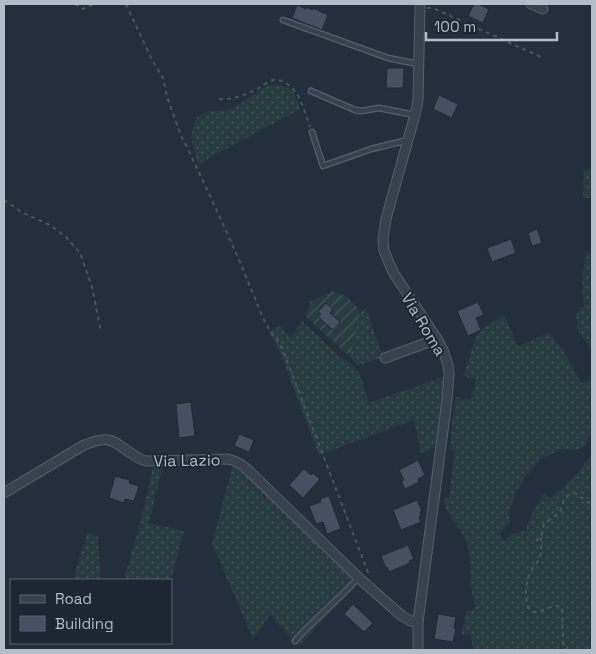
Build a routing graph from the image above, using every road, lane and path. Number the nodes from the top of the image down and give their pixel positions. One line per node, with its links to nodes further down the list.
1 (76, 4): 2 (path)
2 (94, 4)
3 (126, 4): 23 (path)
4 (531, 4): 6 (street)
5 (420, 5): 8 (path); 9 (street, Via Roma)
6 (543, 9)
7 (283, 20): 9 (lane)
8 (541, 57)
9 (418, 64): 12 (street, Via Roma)
10 (311, 91): 12 (lane)
11 (219, 98): 13 (path)
12 (415, 115): 14 (street, Via Roma)
13 (312, 132): 14 (lane)
14 (408, 140): 17 (street, Via Roma)
15 (4, 200): 16 (path)
16 (102, 332)
17 (437, 339): 18 (street); 25 (street, Via Roma)
18 (385, 358)
19 (4, 493): 24 (street, Via Lazio)
20 (592, 505): 21 (path)
21 (541, 537): 22 (path); 28 (path)
22 (536, 541)
23 (369, 576)
24 (359, 578): 25 (street, Via Lazio); 26 (lane)
25 (418, 622): 27 (street, Via Roma)
26 (295, 640)
27 (418, 650)
28 (567, 650)

